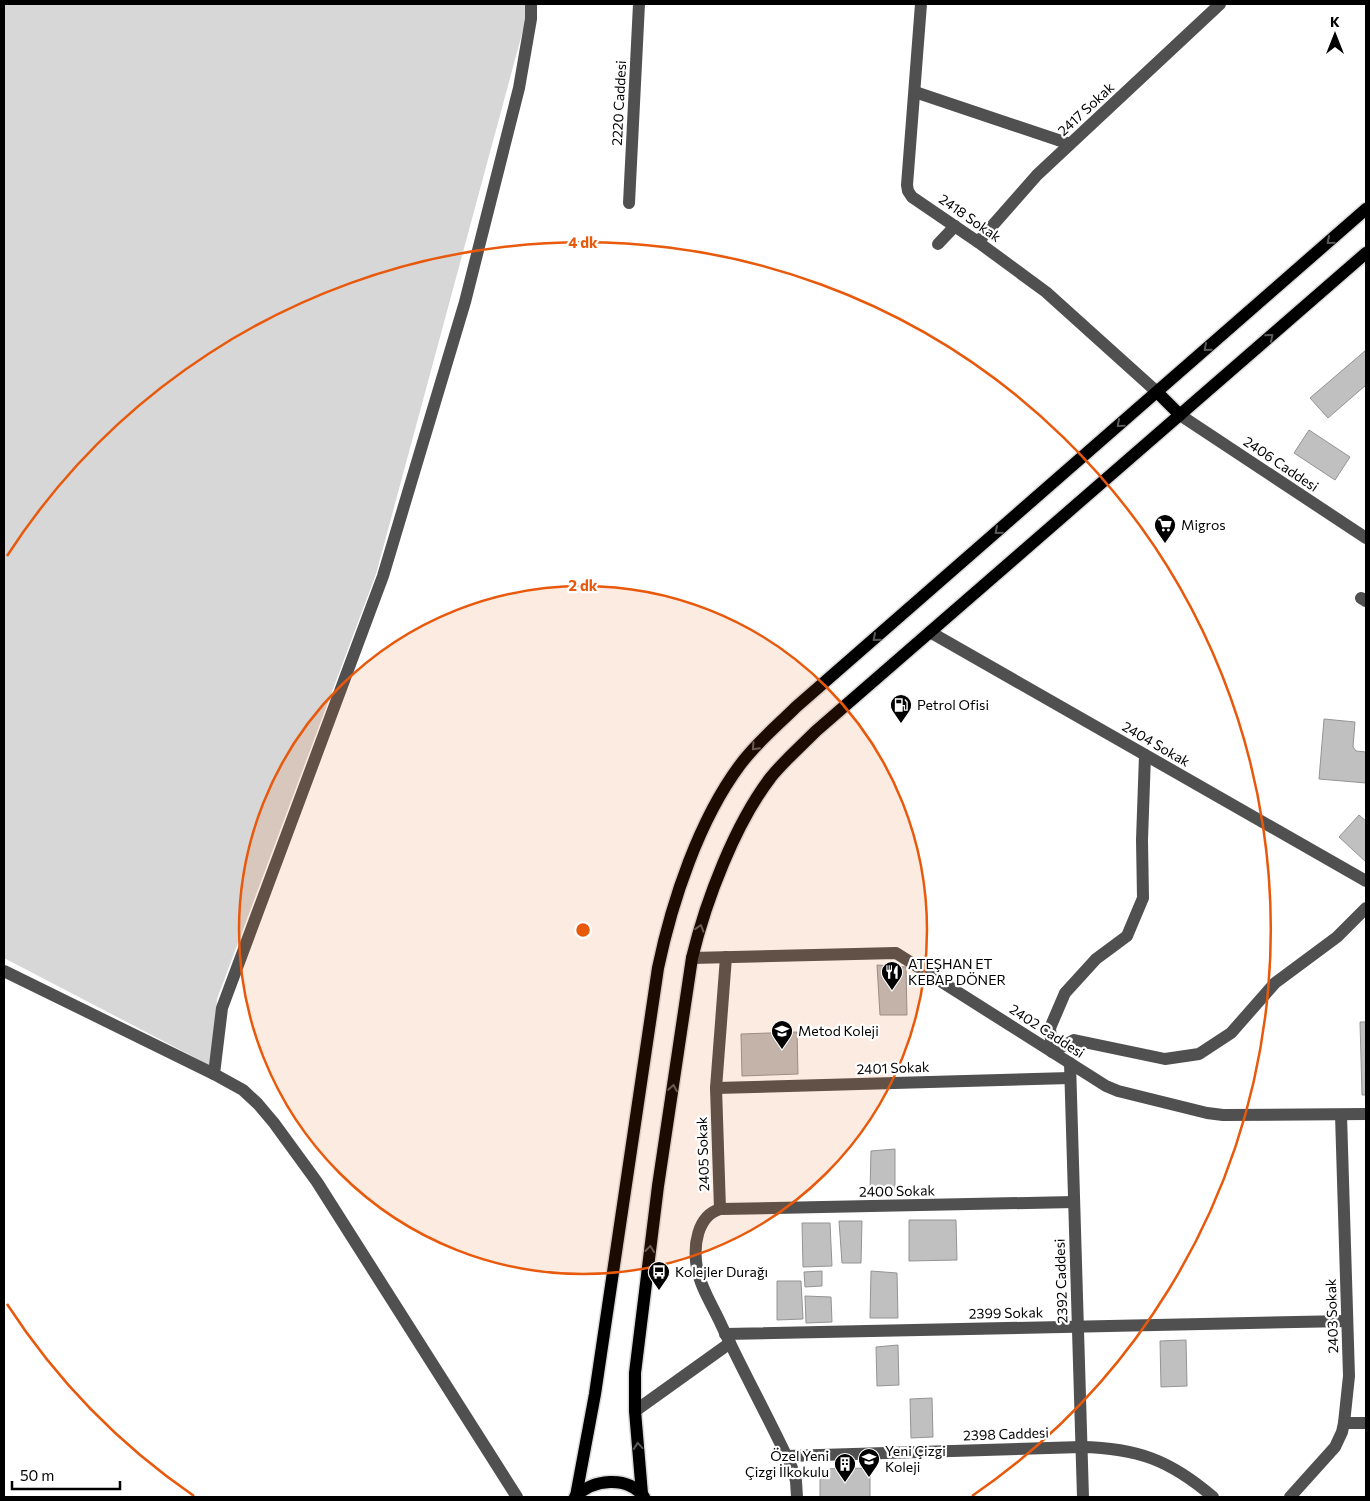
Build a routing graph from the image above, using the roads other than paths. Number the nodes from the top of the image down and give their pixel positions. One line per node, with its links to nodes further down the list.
1 (531, 4): 25 (street)
2 (639, 4): 7 (street, 2220 Caddesi)
3 (921, 4): 5 (street, 2418 Sokak)
4 (1220, 4): 6 (street, 2417 Sokak)
5 (915, 92): 6 (street); 9 (street, 2418 Sokak)
6 (1070, 144): 10 (street, 2417 Sokak)
7 (629, 203)
8 (1366, 209): 13 (main road, one-way to 13)
9 (955, 226): 10 (street, 2418 Sokak); 11 (street)
10 (978, 242): 13 (street, 2418 Sokak)
11 (938, 244)
12 (1366, 253): 14 (main road, one-way to 12)
13 (1157, 392): 14 (main road); 42 (main road, one-way to 42)
14 (1180, 415): 15 (street, 2406 Caddesi); 16 (main road)
15 (1366, 538)
16 (930, 632): 17 (street, 2404 Sokak); 21 (main road, one-way to 16)
17 (1145, 755): 18 (street, 2404 Sokak); 23 (street)
18 (1366, 882)
19 (1366, 908): 23 (street)
20 (726, 957): 21 (street, 2402 Caddesi); 23 (street, 2402 Caddesi); 27 (street, 2405 Sokak)
21 (692, 958): 35 (main road, one-way to 21)
22 (4, 972): 25 (street)
23 (1052, 1052): 24 (street, 2402 Caddesi)
24 (1070, 1063): 26 (street, 2392 Caddesi); 28 (street, 2402 Caddesi)
25 (214, 1074): 41 (street)
26 (1070, 1078): 27 (street, 2401 Sokak); 30 (street, 2392 Caddesi)
27 (716, 1088): 31 (street, 2405 Sokak)
28 (1341, 1114): 29 (street, 2402 Caddesi); 32 (street, 2403 Sokak)
29 (1366, 1114)
30 (1074, 1202): 31 (street, 2400 Sokak); 33 (street, 2392 Caddesi)
31 (720, 1210): 34 (street, 2405 Sokak)
32 (1347, 1321): 33 (street, 2399 Sokak); 37 (street, 2403 Sokak)
33 (1078, 1326): 34 (street, 2399 Sokak); 38 (street, 2392 Caddesi)
34 (728, 1339): 35 (street); 39 (street, 2405 Sokak)
35 (635, 1411): 40 (main road, one-way to 35)
36 (1366, 1422): 37 (street)
37 (1344, 1423): 46 (street, 2403 Sokak)
38 (1081, 1447): 39 (street, 2398 Caddesi); 44 (street, 2392 Caddesi); 45 (street, 2398 Caddesi)
39 (787, 1456): 43 (street, 2405 Sokak)
40 (643, 1496): 42 (main road)
41 (517, 1497)
42 (576, 1497)
43 (797, 1497)
44 (1083, 1497)
45 (1213, 1497)
46 (1290, 1497)

